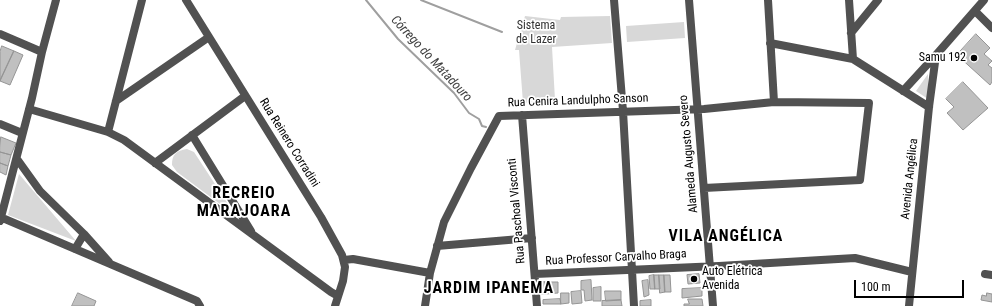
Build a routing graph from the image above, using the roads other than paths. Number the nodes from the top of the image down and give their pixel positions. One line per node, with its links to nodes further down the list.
1 (56, 0): 16 (street)
2 (142, 0): 21 (street)
3 (186, 0): 14 (street, Rua Reinero Corradini)
4 (614, 0): 26 (street)
5 (689, 0): 24 (street, Alameda Augusto Severo)
6 (768, 0): 15 (street)
7 (849, 0): 12 (street)
8 (878, 0): 12 (street)
9 (984, 0): 10 (street)
10 (975, 11): 11 (street); 17 (street)
11 (992, 28)
12 (851, 33): 18 (street)
13 (0, 34): 16 (street)
14 (209, 37): 20 (street, Rua Reinero Corradini); 21 (street)
15 (770, 43): 18 (street); 22 (street)
16 (42, 52): 25 (street)
17 (936, 55): 19 (street); 23 (street, Avenida Angélica)
18 (853, 59): 19 (street)
19 (903, 91): 23 (street)
20 (245, 96): 31 (street); 41 (street, Rua Reinero Corradini)
21 (116, 101): 29 (street)
22 (774, 102): 24 (street, Rua Cenira Landulpho Sanson); 34 (street, Rua Cenira Landulpho Sanson)
23 (929, 107): 45 (street, Avenida Angélica)
24 (696, 108): 26 (street, Rua Cenira Landulpho Sanson); 34 (street, Alameda Augusto Severo)
25 (29, 109): 29 (street); 30 (street)
26 (622, 111): 27 (street, Rua Cenira Landulpho Sanson); 44 (street)
27 (522, 115): 38 (street, Rua Paschoal Visconti); 39 (street, Rua Cenira Landulpho Sanson)
28 (0, 124): 30 (street)
29 (108, 132): 33 (street)
30 (22, 133): 32 (street)
31 (192, 135): 33 (street); 37 (street)
32 (17, 159): 35 (street); 36 (street)
33 (155, 163): 37 (street)
34 (704, 188): 43 (street, Alameda Augusto Severo)
35 (0, 219): 40 (street)
36 (84, 234): 40 (street); 42 (street)
37 (254, 236): 48 (street)
38 (532, 238): 39 (street); 47 (street, Rua Paschoal Visconti)
39 (437, 246): 46 (street, Rua Cenira Landulpho Sanson)
40 (75, 249): 42 (street)
41 (344, 260): 46 (street); 48 (street, Rua Reinero Corradini)
42 (111, 264): 49 (street)
43 (710, 266): 44 (street, Rua Professor Carvalho Braga); 45 (street, Rua Professor Carvalho Braga); 54 (street, Alameda Augusto Severo)
44 (631, 270): 47 (street, Rua Professor Carvalho Braga); 53 (street)
45 (912, 272): 55 (street, Avenida Angélica)
46 (430, 273): 51 (street, Rua Cenira Landulpho Sanson)
47 (535, 274): 52 (street, Rua Paschoal Visconti)
48 (338, 296): 50 (street, Rua Reinero Corradini)
49 (200, 306)
50 (335, 306)
51 (424, 306)
52 (537, 306)
53 (634, 306)
54 (713, 306)
55 (908, 306)

